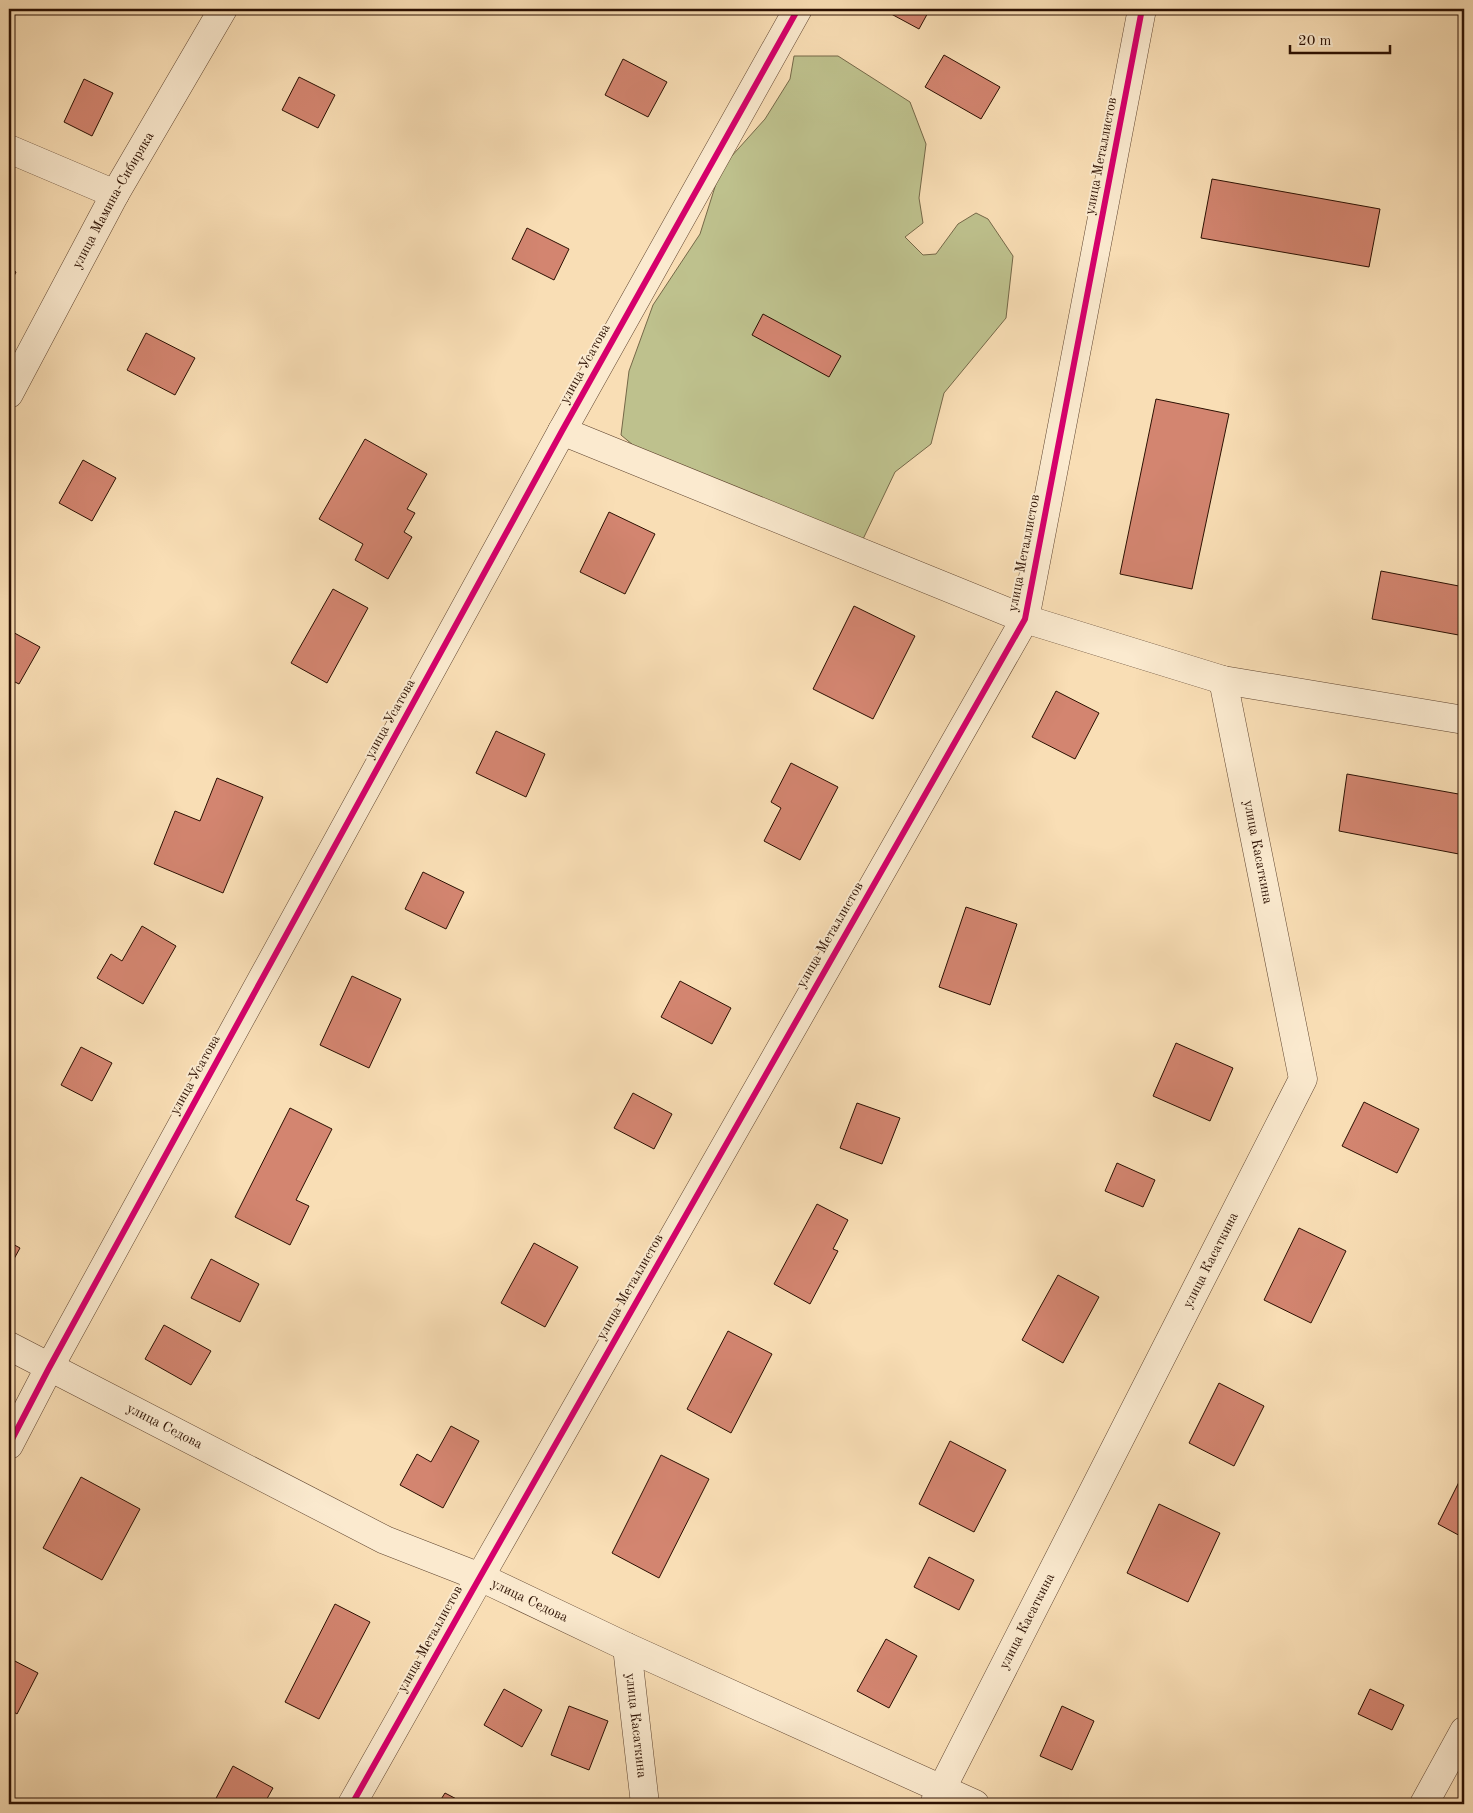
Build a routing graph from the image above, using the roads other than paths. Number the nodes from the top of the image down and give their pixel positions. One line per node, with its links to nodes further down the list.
1 (223, 9): 5 (street, улица Мамина-Сибиряка)
2 (798, 9): 7 (street, улица Усатова)
3 (1142, 9): 8 (street, улица Металлистов)
4 (9, 149): 5 (street)
5 (115, 194): 6 (street, улица Мамина-Сибиряка)
6 (9, 394)
7 (562, 431): 8 (street); 12 (street, улица Усатова)
8 (1025, 619): 9 (street); 14 (street, улица Металлистов)
9 (1224, 680): 10 (street); 17 (street, улица Касаткина)
10 (1464, 720)
11 (9, 1346): 12 (street, улица Седова)
12 (49, 1368): 13 (street, улица Усатова); 14 (street, улица Седова)
13 (9, 1445)
14 (480, 1577): 15 (street, улица Седова); 18 (street, улица Металлистов)
15 (627, 1647): 17 (street, улица Седова); 19 (street, улица Касаткина)
16 (1464, 1732): 21 (street)
17 (938, 1797): 20 (street, улица Седова)
18 (352, 1804)
19 (645, 1804)
20 (975, 1804)
21 (1424, 1804)

